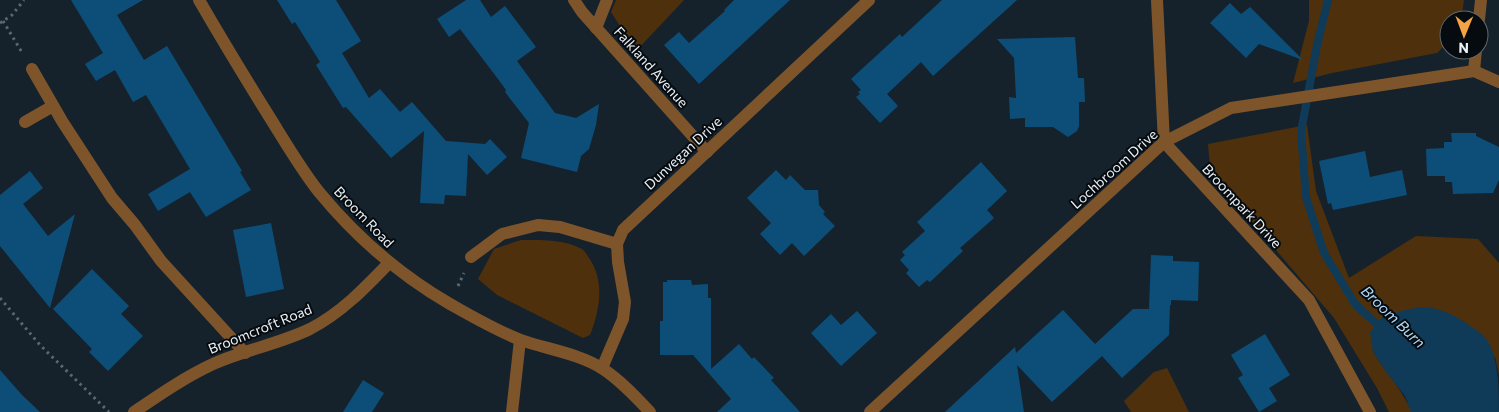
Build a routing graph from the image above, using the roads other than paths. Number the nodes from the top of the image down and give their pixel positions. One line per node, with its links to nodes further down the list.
1 (199, 0): 17 (street, Broom Road)
2 (574, 0): 6 (street, Falkland Avenue)
3 (607, 0): 6 (street)
4 (869, 0): 14 (street, Dunvegan Drive)
5 (1157, 0): 13 (street)
6 (596, 28): 14 (street, Falkland Avenue)
7 (1475, 60): 9 (street)
8 (32, 69): 11 (street)
9 (1474, 71): 10 (street); 13 (street, Lochbroom Drive)
10 (1499, 82)
11 (53, 106): 12 (street); 19 (street)
12 (25, 122)
13 (1164, 142): 24 (street, Lochbroom Drive); 25 (street, Broompark Drive)
14 (707, 152): 15 (street, Dunvegan Drive)
15 (617, 244): 16 (street); 20 (street)
16 (472, 257)
17 (389, 263): 18 (street, Broom Road); 19 (street, Broomcroft Road)
18 (520, 340): 20 (street, Broom Road); 22 (street)
19 (246, 353): 21 (street, Broomcroft Road)
20 (602, 368): 23 (street, Broom Road)
21 (134, 412)
22 (512, 412)
23 (650, 412)
24 (870, 412)
25 (1370, 412)

